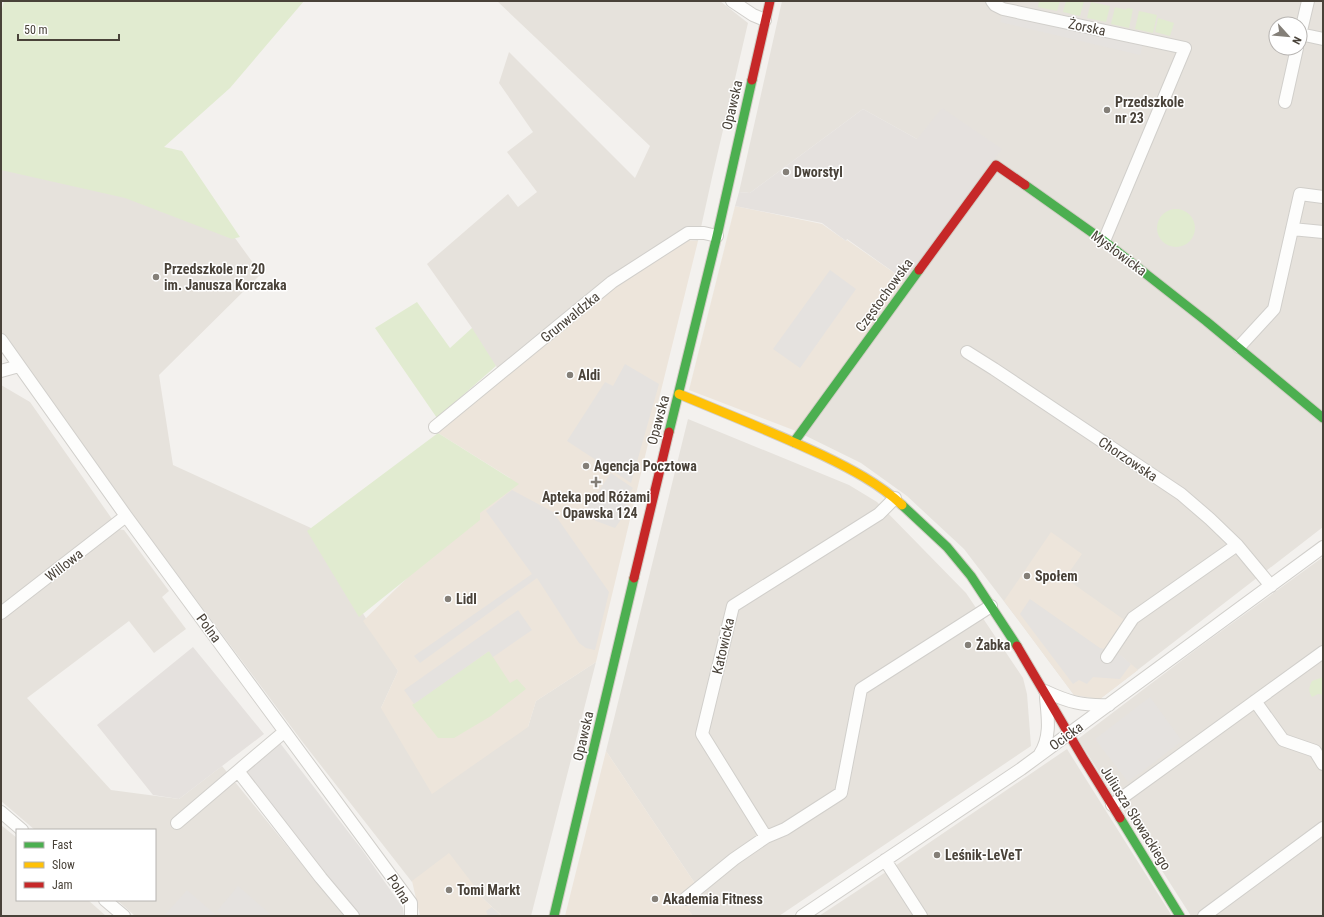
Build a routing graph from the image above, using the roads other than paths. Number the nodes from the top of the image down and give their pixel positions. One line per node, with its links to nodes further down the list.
1 (732, 1): 6 (street)
2 (770, 1): 6 (street, Opawska)
3 (992, 1): 16 (street, Żorska)
4 (1308, 1): 5 (street)
5 (1304, 16)
6 (765, 20): 15 (street, Opawska)
7 (1308, 36): 8 (street)
8 (1323, 39)
9 (1295, 56): 10 (street)
10 (1285, 102)
11 (996, 165): 16 (street, Mysłowicka); 25 (street, Częstochowska)
12 (1323, 198): 13 (street)
13 (1292, 229): 14 (street); 18 (street)
14 (1323, 232)
15 (717, 236): 22 (street, Opawska); 24 (street, Grunwaldzka)
16 (1104, 241): 18 (street, Mysłowicka)
17 (1, 340): 20 (street, Polna)
18 (1239, 347): 23 (street, Mysłowicka)
19 (967, 352): 28 (street, Chorzowska)
20 (19, 366): 21 (street); 27 (street, Polna)
21 (1, 371)
22 (679, 394): 25 (street); 55 (street, Opawska)
23 (1323, 418)
24 (435, 427)
25 (794, 442): 26 (street)
26 (894, 498): 31 (street); 48 (street, Katowicka)
27 (126, 516): 32 (street, Willowa); 38 (street, Polna)
28 (1237, 546): 30 (street, Chorzowska); 34 (street)
29 (1323, 547): 30 (street, Ocicka)
30 (1271, 586): 37 (street, Ocicka)
31 (991, 606): 35 (street); 48 (street)
32 (1, 613)
33 (1323, 652): 36 (street)
34 (1107, 657)
35 (1045, 691): 37 (street); 39 (street); 40 (street)
36 (1255, 701): 41 (street); 43 (street)
37 (1109, 705): 39 (street, Ocicka)
38 (284, 732): 42 (street); 54 (street, Polna)
39 (1069, 733): 40 (street, Ocicka); 43 (street, Juliusza Słowackiego)
40 (1040, 756): 49 (street, Ocicka)
41 (1323, 764)
42 (238, 771): 45 (street); 53 (street)
43 (1112, 805): 58 (street, Juliusza Słowackiego)
44 (1, 812): 47 (street)
45 (177, 823)
46 (1323, 828): 59 (street)
47 (21, 829)
48 (766, 837): 50 (street)
49 (885, 860): 56 (street, Ocicka); 57 (street)
50 (685, 900)
51 (106, 901): 52 (street)
52 (124, 916)
53 (353, 916)
54 (411, 916)
55 (554, 916)
56 (802, 916)
57 (921, 916)
58 (1180, 916)
59 (1204, 916)

